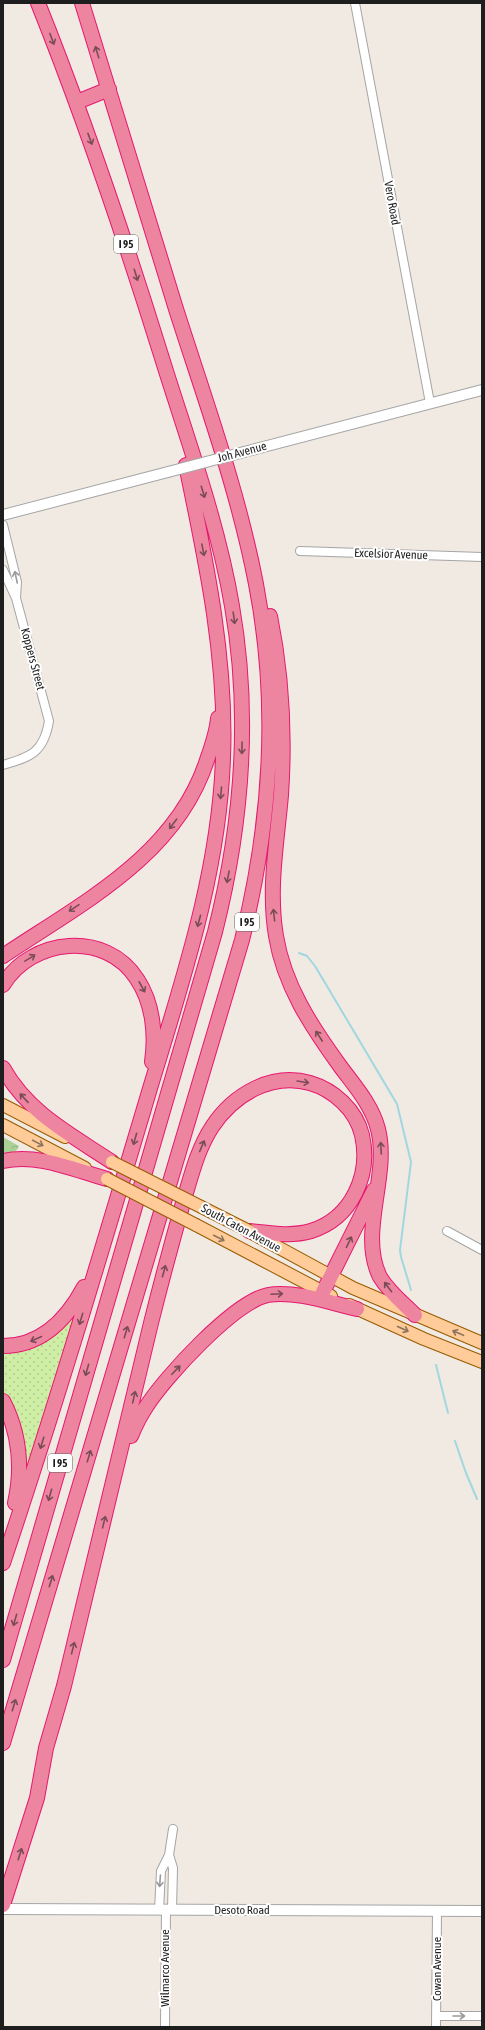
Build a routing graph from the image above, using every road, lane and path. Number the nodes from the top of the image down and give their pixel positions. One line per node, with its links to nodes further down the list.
1 (38, 3): 5 (highway, I 95, one-way to 5)
2 (82, 3): 4 (highway, I 95, one-way to 2)
3 (355, 3): 8 (street, Vero Road)
4 (109, 90): 5 (highway); 9 (highway, I 95)
5 (77, 102): 6 (highway, I 95, one-way to 6)
6 (171, 388): 16 (highway, one-way to 16); 43 (highway, I 95, one-way to 43)
7 (482, 390): 8 (street, Joh Avenue)
8 (430, 403): 10 (street, Joh Avenue, bridge)
9 (216, 434): 26 (highway, one-way to 9); 44 (highway, I 95, one-way to 9)
10 (3, 515)
11 (3, 525): 15 (street, Koppers Street, one-way to 11)
12 (300, 551): 13 (street, Excelsior Avenue)
13 (482, 557)
14 (3, 570): 15 (street, Koppers Street)
15 (16, 598): 17 (street, Koppers Street)
16 (220, 656): 18 (highway, one-way to 18); 21 (highway, one-way to 21)
17 (3, 765)
18 (3, 956)
19 (3, 985): 21 (highway, one-way to 21)
20 (3, 1068): 25 (highway, one-way to 20)
21 (146, 1102): 30 (highway, one-way to 30)
22 (3, 1105): 25 (main road, South Caton Avenue)
23 (3, 1125): 27 (main road, South Caton Avenue, one-way to 27)
24 (3, 1161): 27 (highway)
25 (112, 1162): 29 (main road, South Caton Avenue, bridge)
26 (380, 1175): 32 (highway, one-way to 26); 35 (highway, one-way to 26)
27 (107, 1179): 33 (main road, South Caton Avenue, one-way to 33, bridge)
28 (447, 1231): 31 (street)
29 (249, 1232): 32 (main road, South Caton Avenue); 40 (highway, one-way to 29)
30 (105, 1241): 37 (highway, one-way to 37); 42 (highway, one-way to 42)
31 (482, 1250)
32 (331, 1276): 33 (highway); 35 (main road, South Caton Avenue)
33 (323, 1292): 34 (main road, South Caton Avenue)
34 (357, 1309): 38 (main road, South Caton Avenue, one-way to 38); 40 (highway, one-way to 34)
35 (415, 1315): 36 (main road, South Caton Avenue, one-way to 35)
36 (482, 1343)
37 (3, 1346)
38 (482, 1362)
39 (3, 1401): 41 (highway)
40 (109, 1503): 47 (highway, one-way to 40)
41 (3, 1546)
42 (3, 1564)
43 (3, 1660)
44 (3, 1743)
45 (173, 1829): 46 (street, Wilmarco Avenue)
46 (169, 1855): 49 (street, Wilmarco Avenue); 49 (street, Wilmarco Avenue, one-way to 49)
47 (3, 1905)
48 (3, 1909): 49 (street, Desoto Road)
49 (165, 1910): 50 (street, Desoto Road); 54 (street, Wilmarco Avenue)
50 (437, 1911): 51 (street, Desoto Road); 52 (street, Cowan Avenue)
51 (482, 1911)
52 (436, 2016): 53 (street, one-way to 53); 55 (street, Cowan Avenue)
53 (482, 2016)
54 (165, 2027)
55 (436, 2027)

